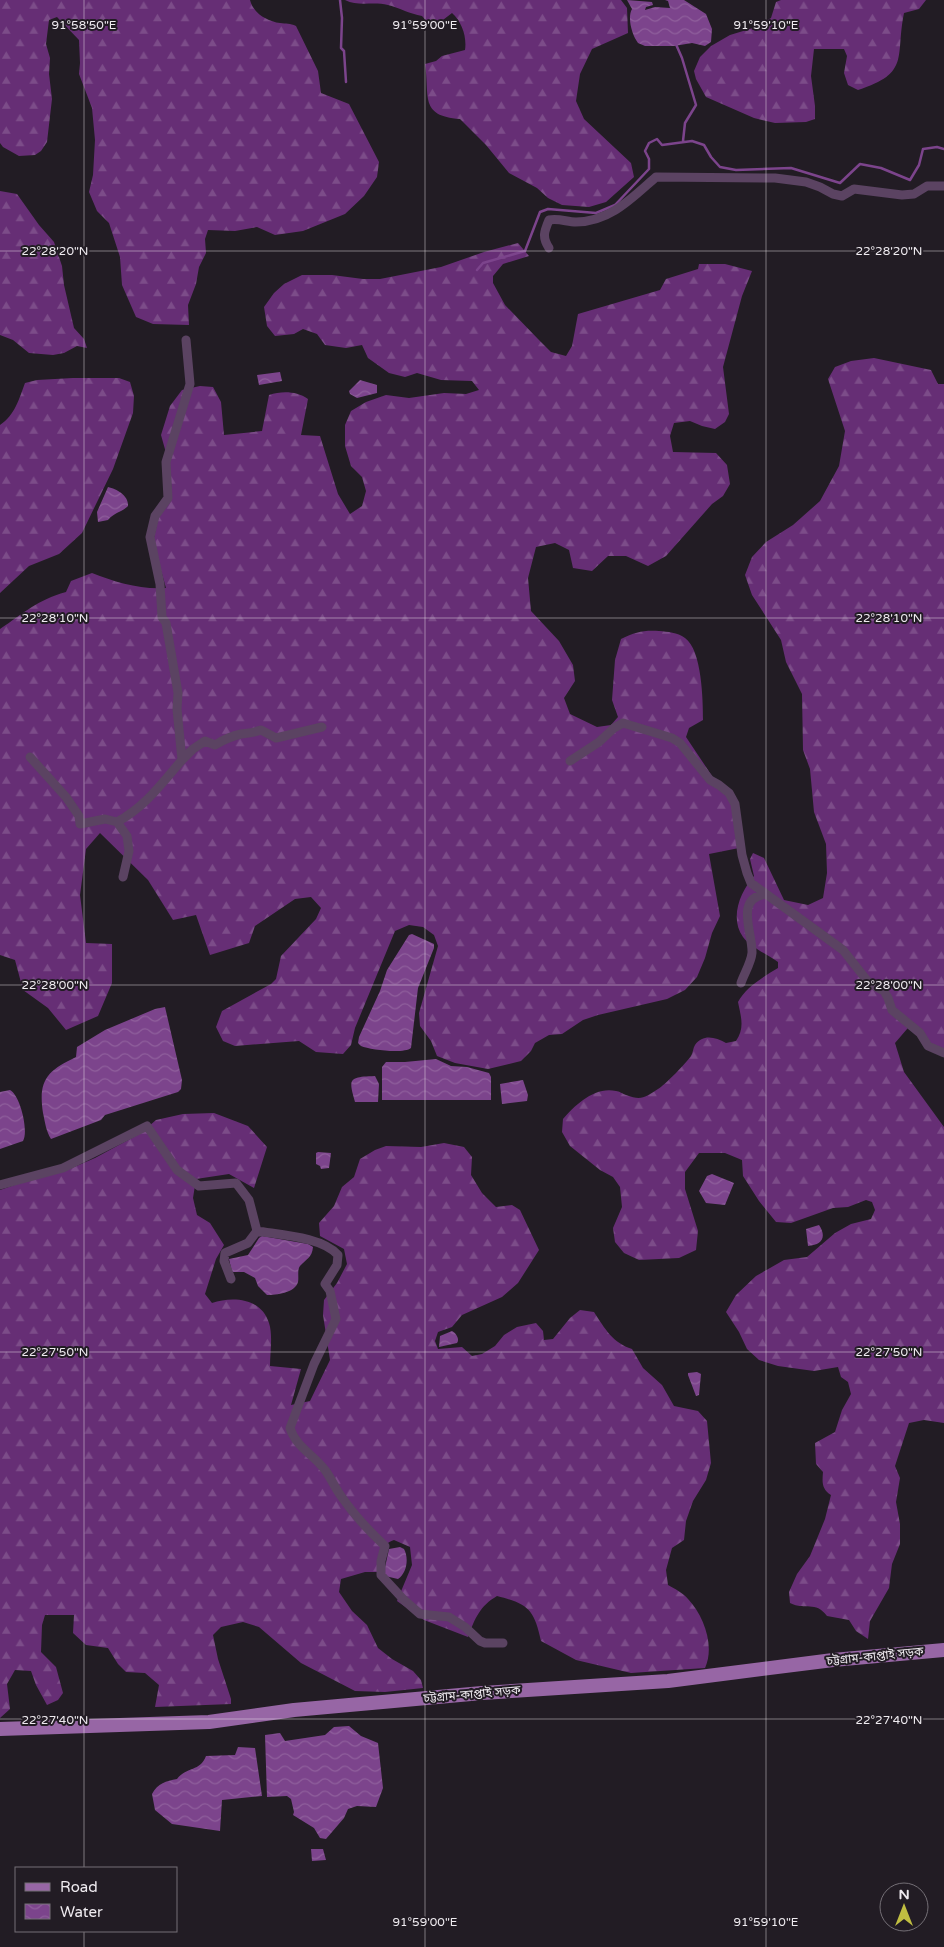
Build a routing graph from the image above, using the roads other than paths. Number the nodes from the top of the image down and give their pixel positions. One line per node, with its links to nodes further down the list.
1 (944, 186): 2 (street)
2 (549, 248)
3 (186, 340): 6 (street)
4 (322, 726): 6 (street)
5 (30, 756): 8 (street)
6 (182, 760): 8 (street)
7 (570, 761): 10 (street)
8 (117, 822): 9 (street)
9 (123, 877)
10 (766, 894): 11 (street); 12 (street)
11 (741, 983)
12 (944, 1053)
13 (0, 1185): 14 (street)
14 (257, 1232): 15 (street); 16 (street)
15 (231, 1280)
16 (503, 1643)
17 (944, 1650): 18 (main road, চট্টগ্রাম-কাপ্তাই সড়ক)
18 (0, 1729)

